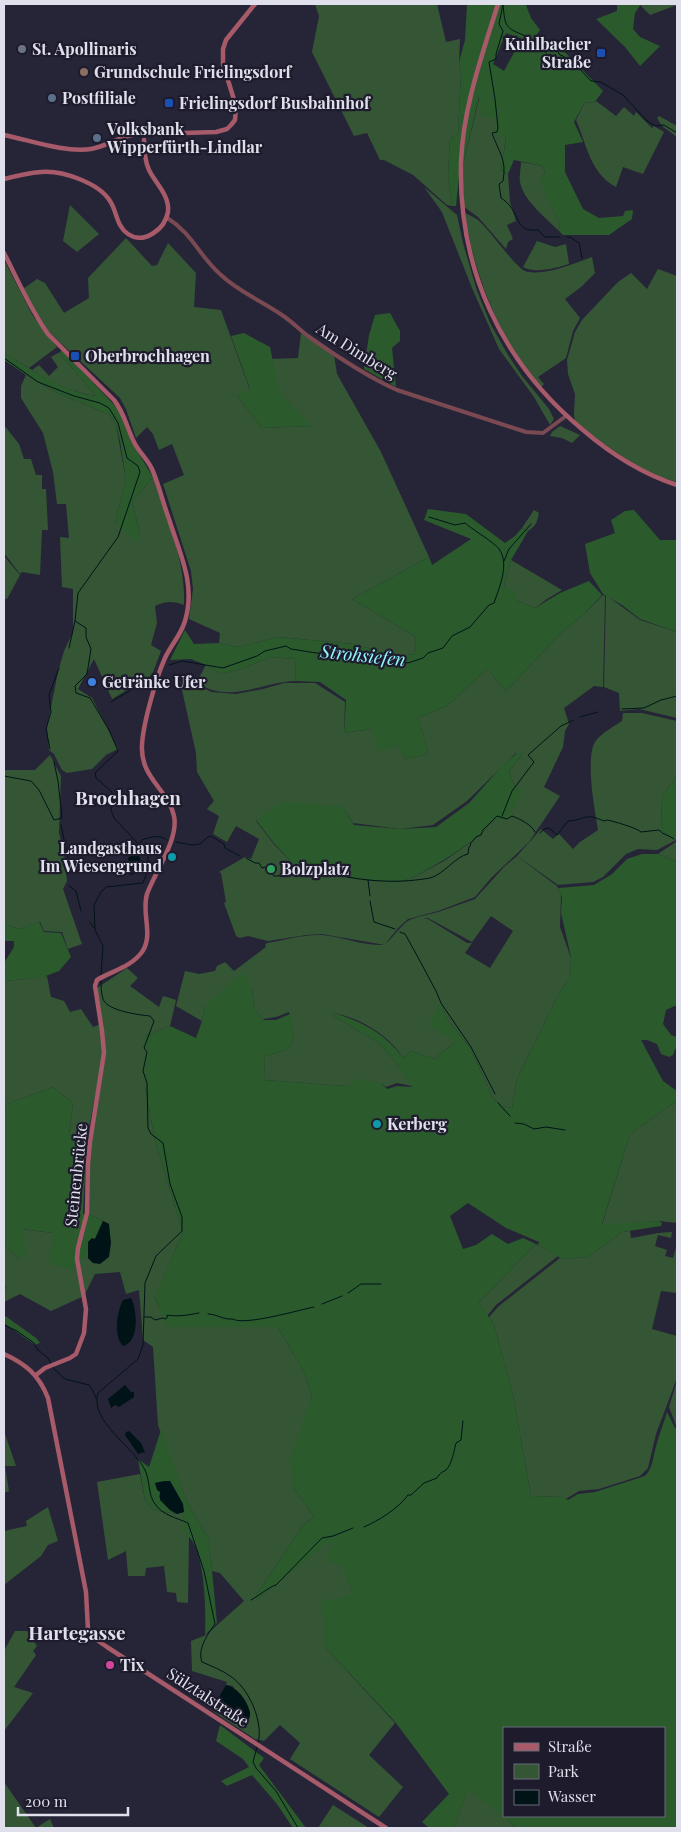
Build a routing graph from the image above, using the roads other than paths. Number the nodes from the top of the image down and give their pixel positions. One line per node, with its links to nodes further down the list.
1 (255, 4): 4 (main road)
2 (498, 4): 10 (main road)
3 (138, 134): 4 (main road); 5 (main road); 6 (main road)
4 (151, 134): 6 (main road)
5 (4, 135)
6 (144, 140): 8 (main road)
7 (4, 179): 8 (main road)
8 (166, 218): 10 (street, Am Dimberg)
9 (4, 253): 13 (main road, Steinenbrücke)
10 (566, 416): 11 (main road)
11 (677, 485)
12 (4, 1354): 13 (main road)
13 (36, 1374): 14 (main road, Sülztalstraße)
14 (386, 1828)

